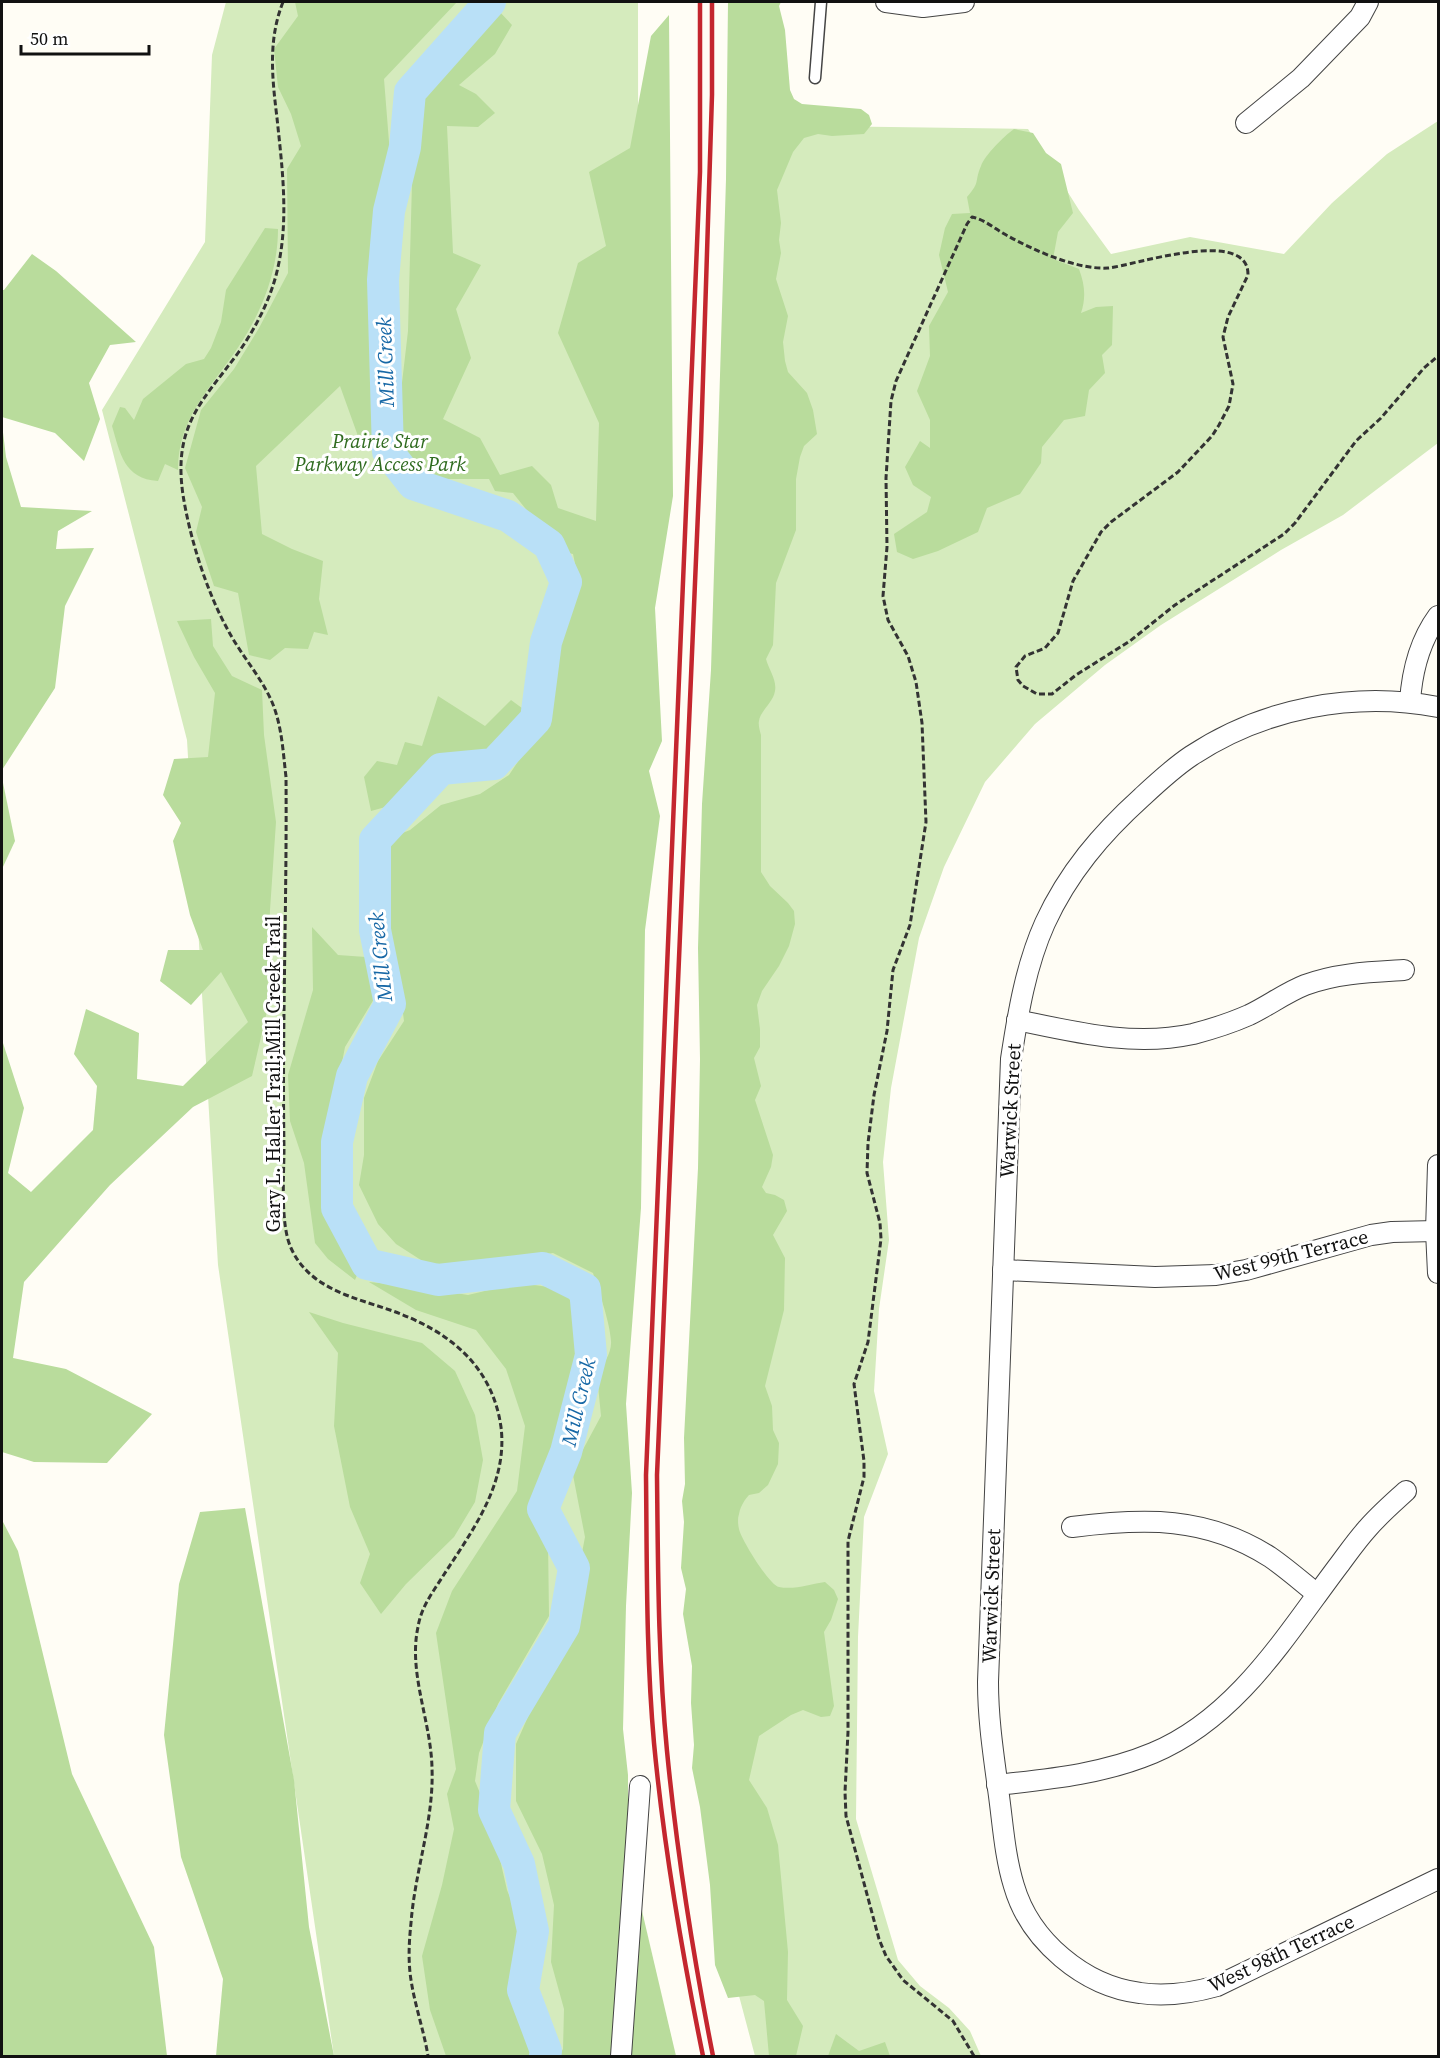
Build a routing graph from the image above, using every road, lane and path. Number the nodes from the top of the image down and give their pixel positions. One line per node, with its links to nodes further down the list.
1 (283, 2): 24 (path, Gary L. Haller Trail;Mill Creek Trail)
2 (821, 2): 6 (lane)
3 (886, 2): 4 (street)
4 (964, 2)
5 (1368, 2): 7 (street)
6 (815, 78)
7 (1246, 123)
8 (1438, 357): 26 (path)
9 (1438, 616): 10 (street)
10 (1410, 702): 11 (street, Warwick Street); 13 (street, Warwick Street)
11 (1438, 708)
12 (1404, 970): 13 (street)
13 (1017, 1020): 16 (street, Warwick Street)
14 (1438, 1164): 15 (street)
15 (1436, 1231): 16 (street, West 99th Terrace); 17 (street)
16 (1003, 1270): 22 (street, Warwick Street)
17 (1438, 1273)
18 (1406, 1491): 20 (street)
19 (1072, 1527): 20 (street)
20 (1317, 1594): 22 (street)
21 (640, 1785): 25 (street)
22 (998, 1785): 23 (street, West 98th Terrace)
23 (1438, 1879)
24 (428, 2056)
25 (621, 2056)
26 (974, 2056)

